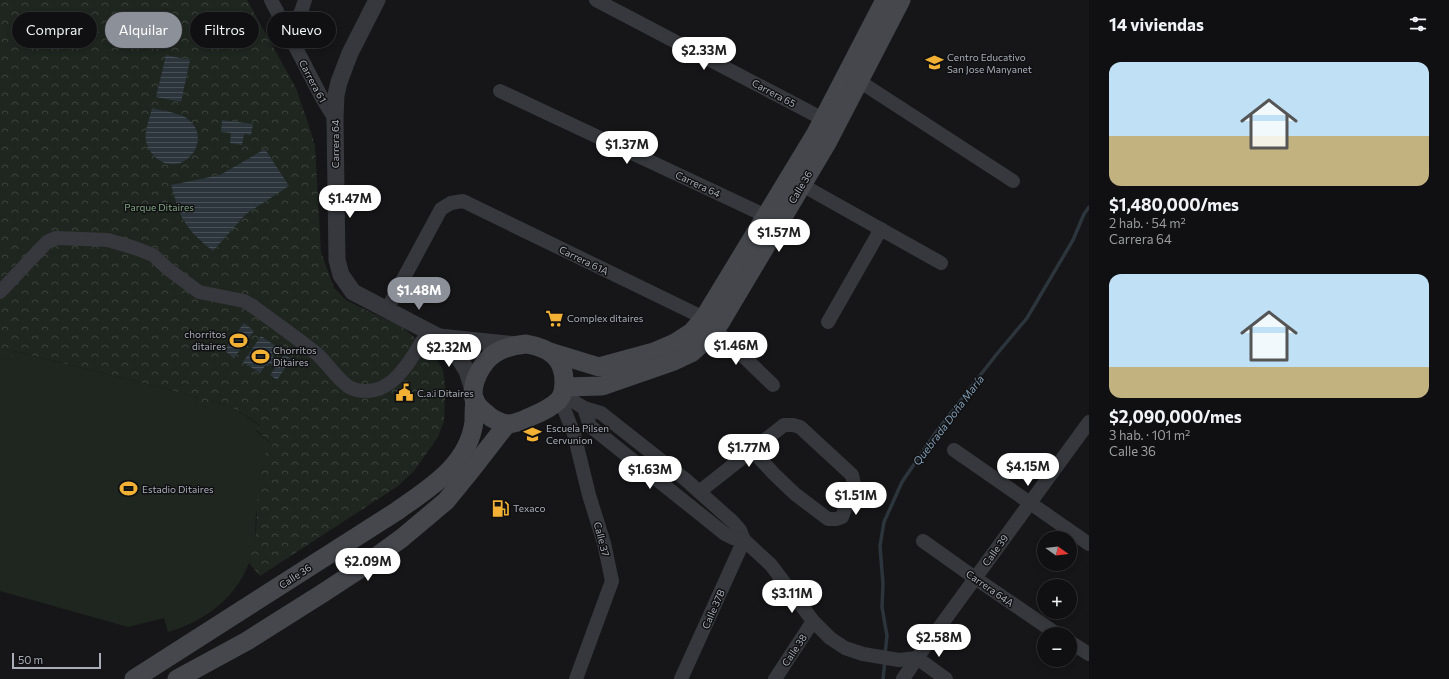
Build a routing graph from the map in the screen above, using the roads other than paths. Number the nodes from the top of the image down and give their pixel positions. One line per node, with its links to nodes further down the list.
1 (271, 0): 7 (street, Carrera 61)
2 (305, 0): 8 (street)
3 (377, 0): 12 (street, Carrera 64)
4 (596, 0): 13 (street, Carrera 65)
5 (885, 0): 13 (main road, Calle 36)
6 (901, 0): 10 (main road, Calle 36)
7 (277, 12)
8 (301, 12)
9 (295, 48): 12 (street, Carrera 61)
10 (859, 81): 14 (street); 15 (main road, Calle 36)
11 (500, 91): 16 (street, Carrera 64)
12 (335, 119): 20 (street, Carrera 64)
13 (823, 119): 16 (main road, Calle 36)
14 (1013, 181)
15 (802, 185): 17 (street); 22 (main road, Calle 36)
16 (766, 216): 22 (main road, Calle 36)
17 (881, 229): 18 (street); 21 (street)
18 (941, 263)
19 (0, 292): 23 (street)
20 (387, 309): 22 (street, Carrera 61A); 23 (street, Carrera 64)
21 (828, 322)
22 (710, 324): 25 (main road, Calle 36); 26 (street, Carrera 61A); 27 (main road, Calle 36)
23 (433, 334): 24 (street, Carrera 64); 28 (street, Carrera 64)
24 (516, 345): 25 (main road); 28 (main road)
25 (550, 352): 27 (main road)
26 (773, 384)
27 (562, 394): 29 (street); 31 (main road); 47 (street, Calle 37)
28 (474, 395): 31 (main road); 45 (main road, Calle 36)
29 (584, 408): 34 (street); 36 (street)
30 (1089, 422): 35 (street, Calle 39)
31 (507, 424): 46 (main road)
32 (751, 449): 32 (street); 34 (street)
33 (954, 450): 35 (street)
34 (699, 492): 36 (street)
35 (1029, 503): 38 (street); 39 (street, Calle 39)
36 (744, 540): 40 (street); 48 (street, Calle 37B)
37 (923, 541): 39 (street, Carrera 64A)
38 (1089, 544)
39 (975, 578): 41 (street, Carrera 64A); 44 (street, Calle 39)
40 (813, 621): 44 (street); 49 (street, Calle 38)
41 (1047, 627)
42 (1077, 646): 43 (street)
43 (1089, 654)
44 (917, 658): 50 (street, Calle 39); 51 (street)
45 (134, 679)
46 (177, 679)
47 (576, 679)
48 (681, 679)
49 (775, 679)
50 (903, 679)
51 (946, 679)

